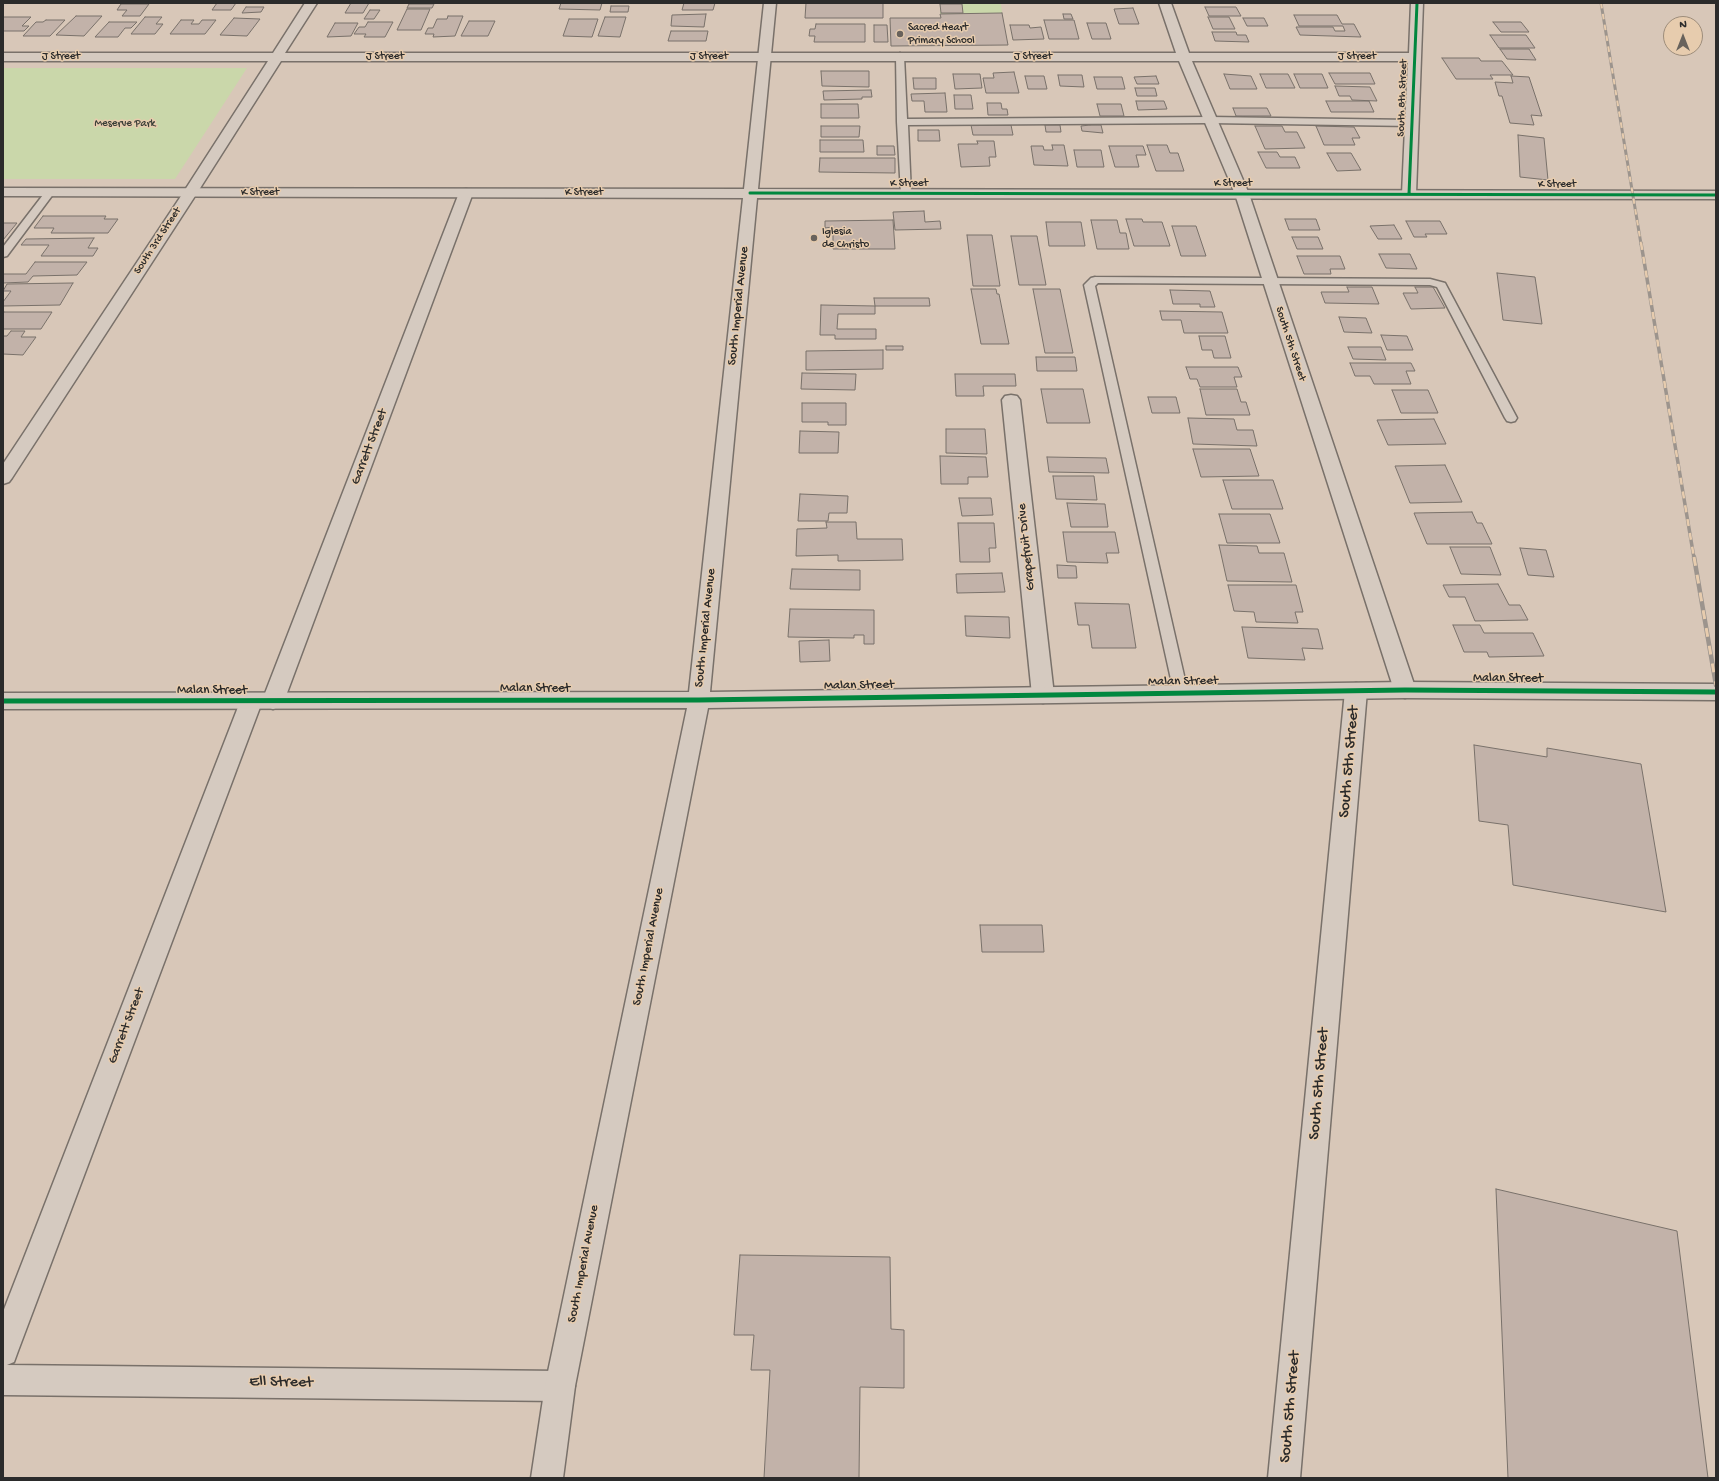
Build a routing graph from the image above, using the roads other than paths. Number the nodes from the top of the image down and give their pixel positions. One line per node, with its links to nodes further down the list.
1 (311, 3): 7 (street, South 3rd Street)
2 (770, 3): 8 (street, South Imperial Avenue)
3 (1165, 3): 9 (street, South 5th Street)
4 (1417, 3): 10 (street, South 8th Street)
5 (900, 56): 8 (street, J Street); 9 (street, J Street); 12 (lane)
6 (3, 57): 7 (street, J Street)
7 (275, 57): 8 (street, J Street); 16 (street, South 3rd Street)
8 (764, 57): 18 (street, South Imperial Avenue)
9 (1184, 57): 10 (street, J Street); 11 (street, South 5th Street)
10 (1414, 57): 13 (street, South 8th Street)
11 (1210, 120): 12 (lane); 13 (lane); 20 (street, South 5th Street)
12 (902, 122): 19 (lane)
13 (1412, 123): 21 (street, South 8th Street)
14 (3, 192): 15 (street, K Street)
15 (49, 192): 16 (street, K Street); 23 (lane)
16 (190, 193): 17 (street, K Street); 27 (street, South 3rd Street)
17 (466, 193): 18 (street, K Street); 35 (street, Garrett Street)
18 (750, 193): 19 (street, K Street); 33 (street, South Imperial Avenue)
19 (906, 194): 20 (street, K Street)
20 (1242, 194): 21 (street, K Street); 24 (street, South 5th Street)
21 (1409, 194): 22 (street, K Street)
22 (1716, 195)
23 (3, 254)
24 (1269, 281): 26 (lane); 29 (street, South 5th Street); 31 (lane)
25 (1011, 400): 32 (street, Grapefruit Drive)
26 (1511, 418)
27 (3, 478)
28 (1356, 690): 29 (street, Malan Street); 31 (street, Malan Street); 40 (street, South 5th Street)
29 (1405, 690): 30 (street, Malan Street)
30 (1716, 692)
31 (1181, 693): 32 (street, Malan Street)
32 (1043, 695): 33 (street, Malan Street)
33 (699, 700): 35 (street, Malan Street); 38 (street, South Imperial Avenue)
34 (3, 701): 35 (street, Malan Street)
35 (262, 701): 36 (street, Garrett Street)
36 (3, 1351)
37 (3, 1380): 38 (street, Ell Street)
38 (560, 1386): 39 (street, South Imperial Avenue)
39 (547, 1478)
40 (1284, 1478)

